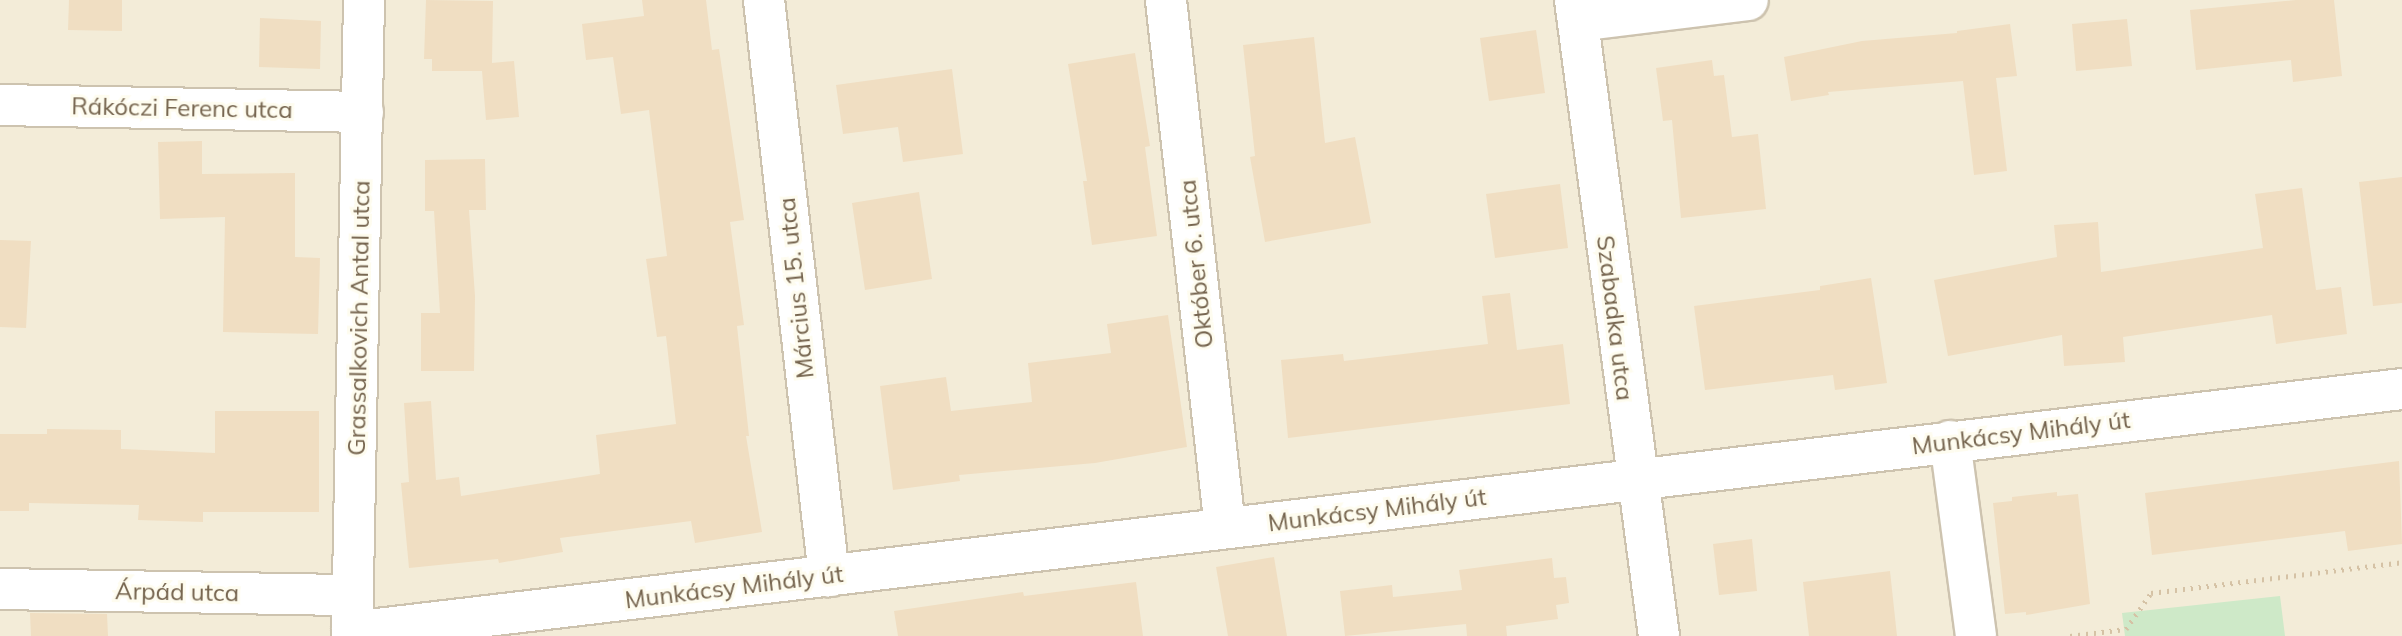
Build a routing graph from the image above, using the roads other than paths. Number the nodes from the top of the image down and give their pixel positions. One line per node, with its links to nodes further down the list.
1 (364, 0): 7 (street, Grassalkovich Antal utca)
2 (764, 0): 12 (street, Március 15. utca)
3 (1166, 0): 11 (street, Október 6. utca)
4 (1748, 0): 5 (street)
5 (1576, 10): 10 (street, Szabadka utca)
6 (0, 105): 7 (street, Rákóczi Ferenc utca)
7 (363, 112): 14 (street, Grassalkovich Antal utca)
8 (2402, 389): 9 (street, Munkácsy Mihály út)
9 (1950, 441): 10 (street, Munkácsy Mihály út); 16 (street)
10 (1635, 478): 11 (street, Munkácsy Mihály út); 15 (street, Szabadka utca)
11 (1225, 528): 12 (street, Munkácsy Mihály út)
12 (829, 576): 14 (street, Munkácsy Mihály út)
13 (0, 589): 14 (street, Árpád utca)
14 (353, 621)
15 (1659, 636)
16 (1976, 636)

